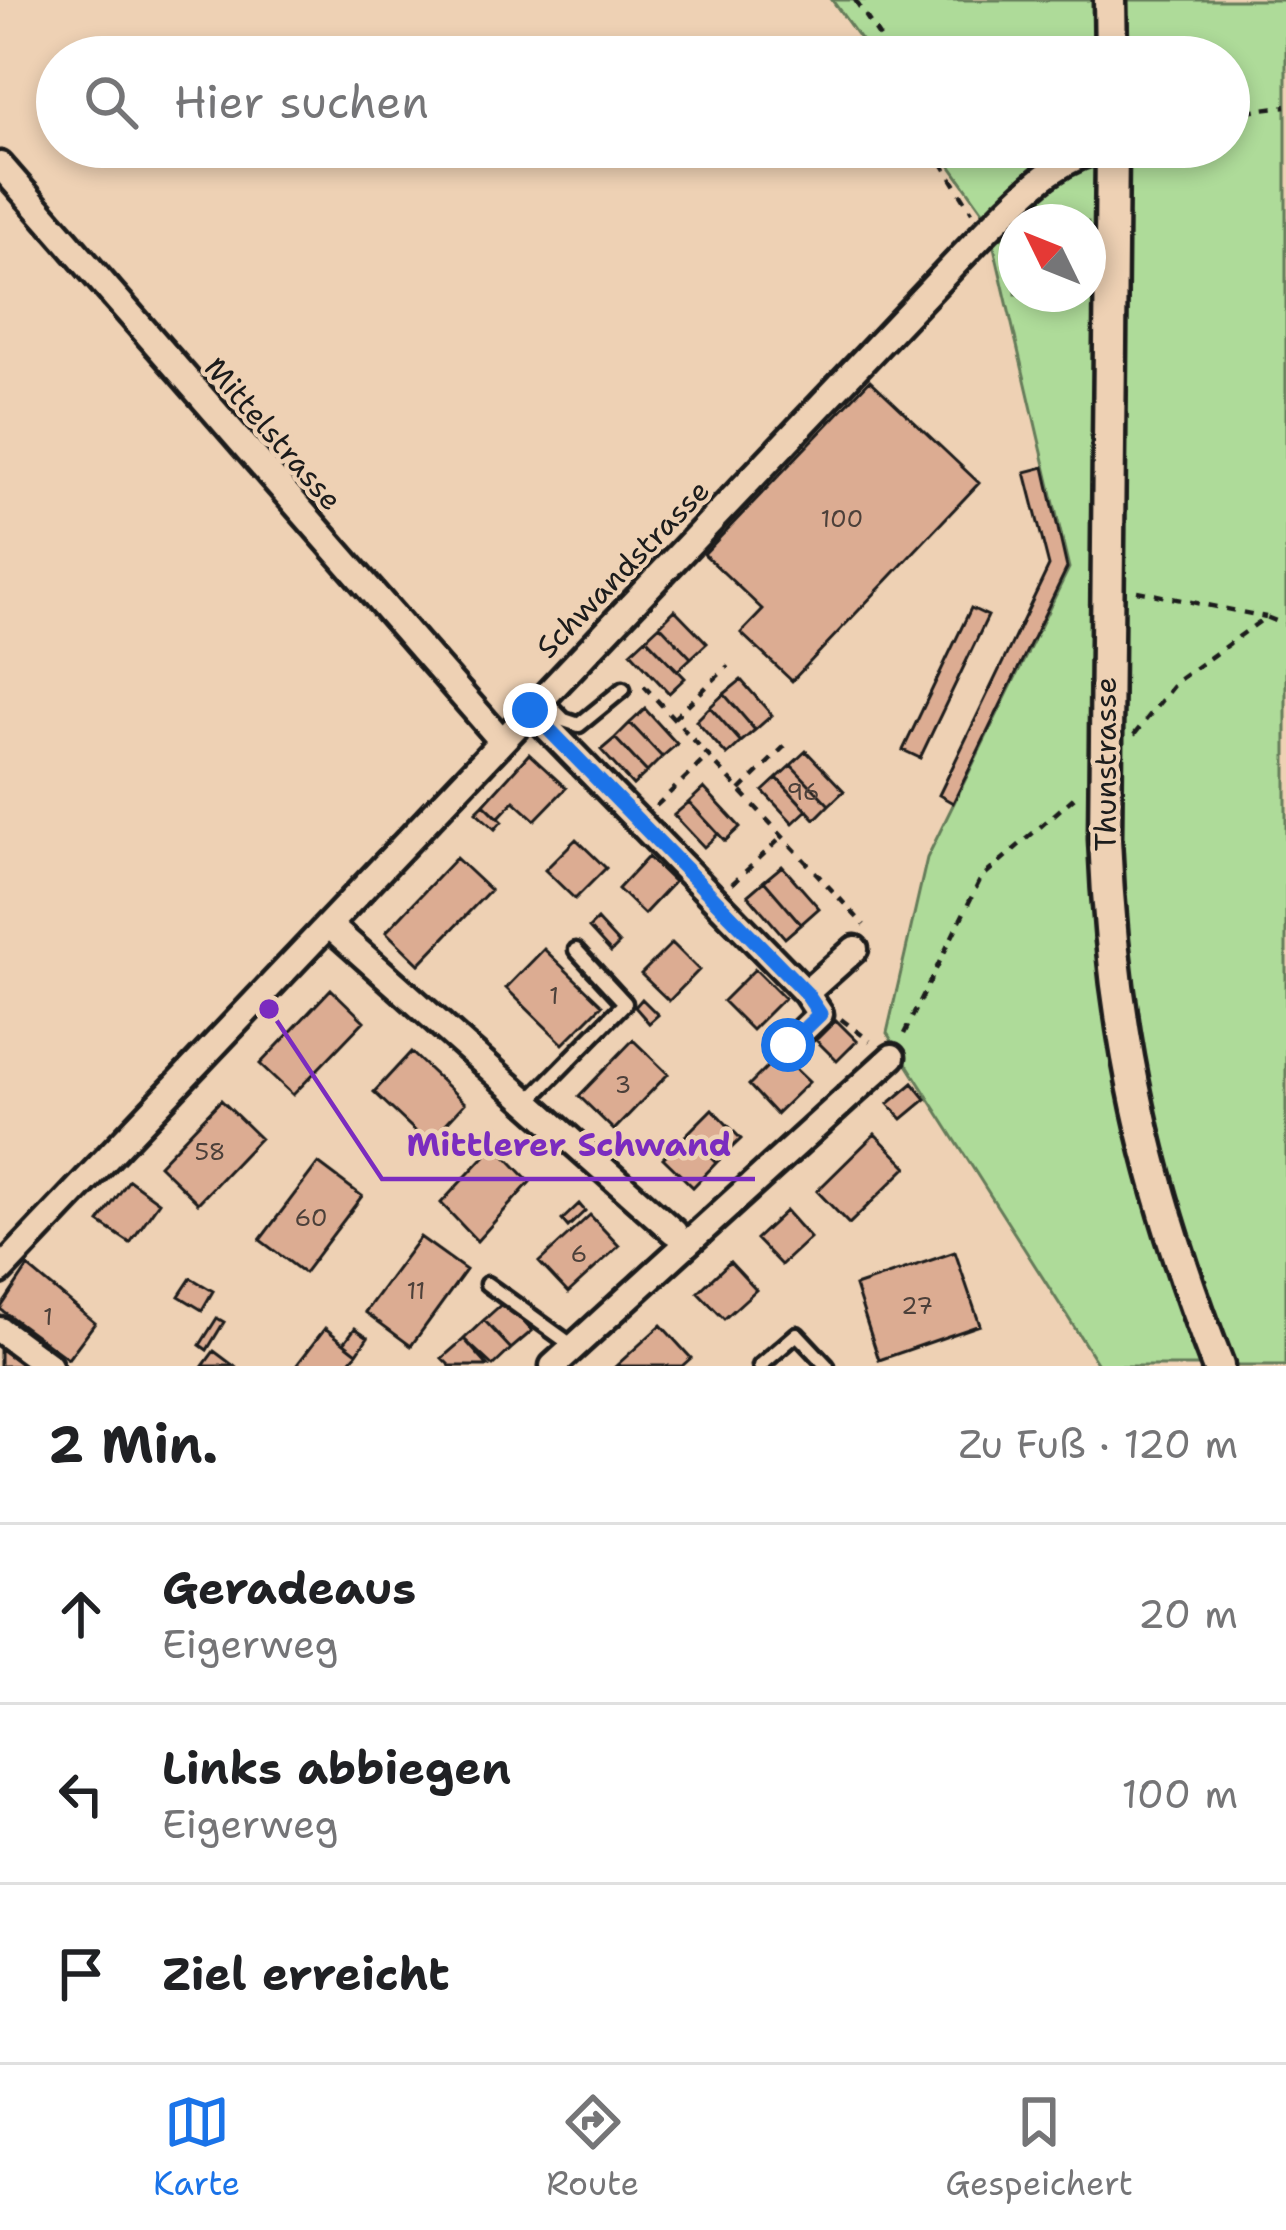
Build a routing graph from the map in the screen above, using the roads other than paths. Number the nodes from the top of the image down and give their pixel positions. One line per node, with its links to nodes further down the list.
1 (1110, 0): 2 (street)
2 (1111, 36)
3 (0, 165): 8 (street, Mittelstrasse)
4 (1054, 168): 7 (street, Schwandstrasse)
5 (1112, 168): 25 (street, Thunstrasse)
6 (623, 688): 7 (lane)
7 (536, 704): 8 (street, Schwandstrasse); 12 (street)
8 (502, 741): 9 (street, Schwandstrasse)
9 (332, 927): 15 (street); 17 (street, Schwandstrasse)
10 (576, 950): 15 (lane)
11 (854, 950): 12 (street)
12 (813, 1003): 13 (street)
13 (788, 1045)
14 (892, 1057): 20 (street)
15 (528, 1102): 16 (street)
16 (674, 1232)
17 (2, 1263)
18 (487, 1284): 20 (lane)
19 (0, 1330): 21 (street)
20 (574, 1347): 22 (street)
21 (49, 1366)
22 (553, 1366)
23 (760, 1366): 24 (lane)
24 (827, 1366)
25 (1218, 1366)

